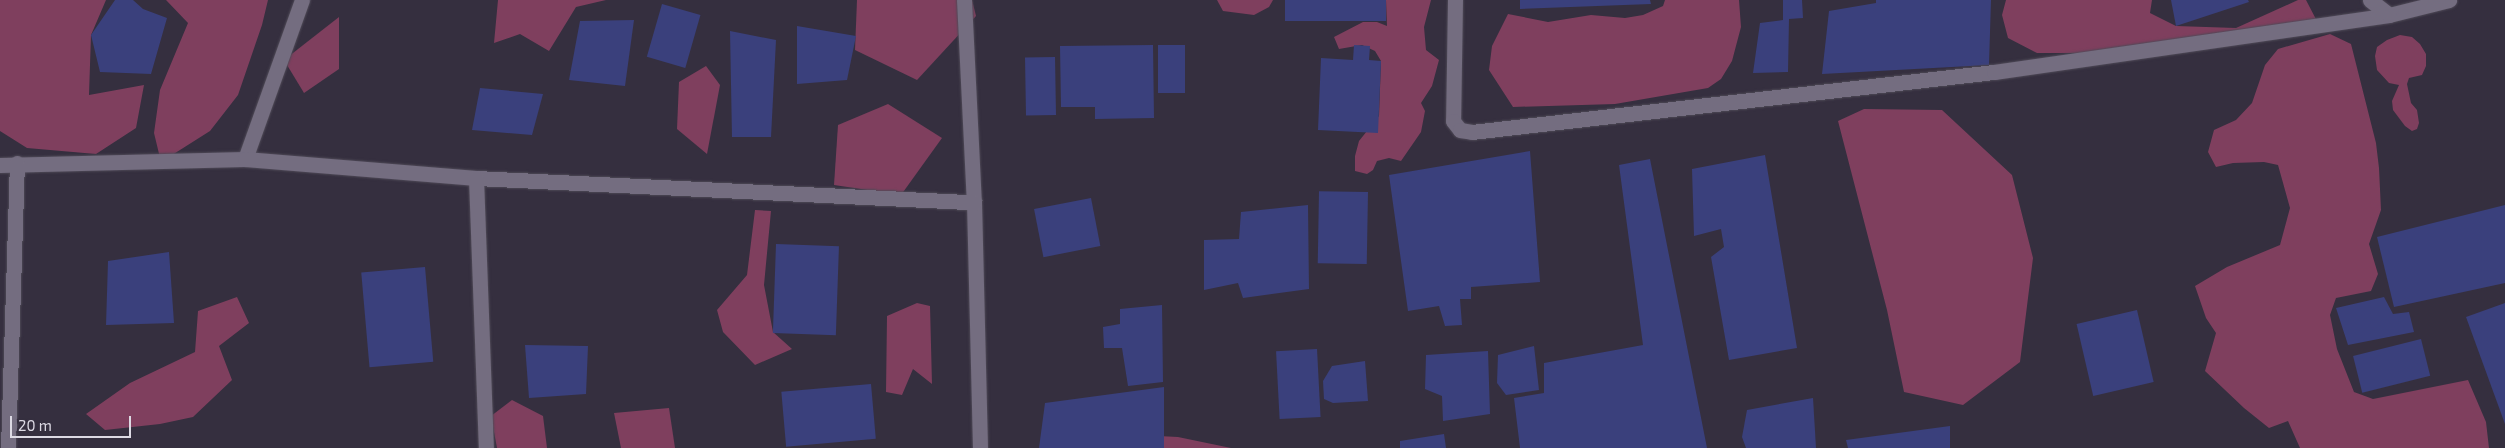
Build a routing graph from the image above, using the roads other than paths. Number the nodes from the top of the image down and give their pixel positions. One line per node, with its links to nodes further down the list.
1 (302, 0): 7 (street)
2 (964, 0): 11 (street)
3 (1455, 0): 6 (street)
4 (2370, 0): 6 (street)
5 (2449, 0): 6 (street)
6 (2389, 15)
7 (245, 159): 8 (street); 10 (street)
8 (17, 163): 9 (street); 12 (street)
9 (0, 165)
10 (476, 178): 11 (street); 13 (street)
11 (974, 202): 14 (street)
12 (8, 448)
13 (486, 448)
14 (980, 448)

